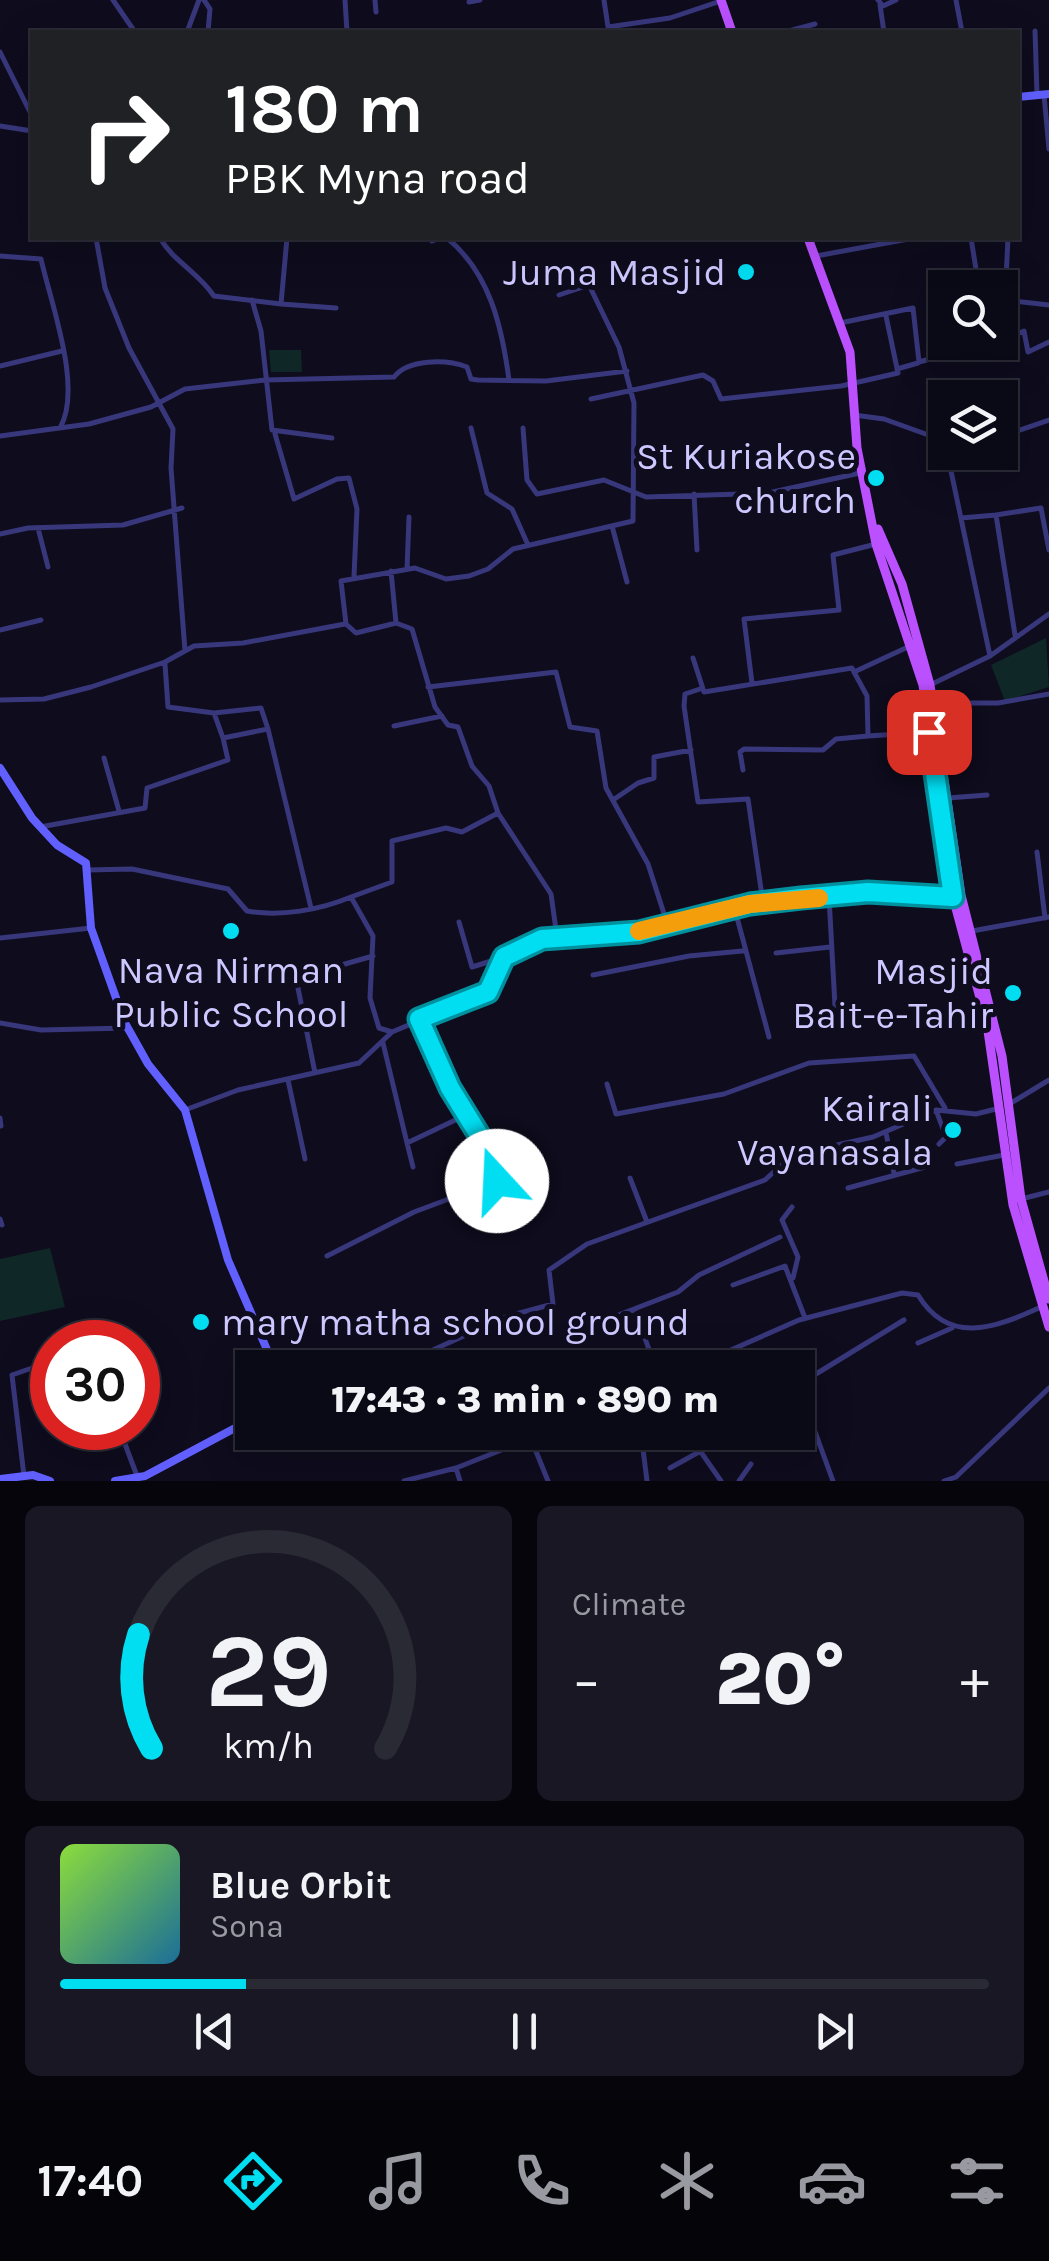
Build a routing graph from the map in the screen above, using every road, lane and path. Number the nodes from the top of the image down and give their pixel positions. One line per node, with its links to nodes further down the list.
1 (114, 0): 14 (street)
2 (202, 0): 15 (street); 16 (street)
3 (345, 0): 17 (street)
4 (375, 0): 12 (street)
5 (480, 0): 10 (street)
6 (604, 0): 7 (street)
7 (721, 0): 18 (main road)
8 (896, 0): 11 (street)
9 (956, 0): 21 (street)
10 (469, 2)
11 (879, 2): 20 (street)
12 (376, 12)
13 (815, 24): 19 (street)
14 (135, 30)
15 (188, 30)
16 (208, 30)
17 (347, 30)
18 (731, 30)
19 (792, 30)
20 (884, 30)
21 (962, 30)
22 (1035, 31): 24 (street)
23 (0, 52): 25 (street)
24 (1043, 95): 28 (street)
25 (30, 112)
26 (0, 126): 27 (street)
27 (30, 131)
28 (1049, 150)
29 (96, 240): 62 (street)
30 (161, 240): 43 (street)
31 (286, 240): 44 (street)
32 (436, 240): 38 (street)
33 (447, 240): 58 (street)
34 (809, 240): 40 (main road)
35 (893, 240): 40 (street)
36 (972, 240): 41 (street)
37 (1008, 240): 45 (street)
38 (432, 241)
39 (0, 256): 51 (street)
40 (816, 256): 48 (main road)
41 (976, 270)
42 (559, 295): 56 (street)
43 (252, 300): 44 (street); 57 (street)
44 (281, 304): 46 (street)
45 (1049, 305)
46 (336, 308)
47 (886, 316): 48 (street); 53 (street); 55 (street)
48 (840, 323): 59 (main road)
49 (1018, 333): 50 (street)
50 (1049, 342)
51 (62, 352): 54 (street); 65 (street)
52 (928, 360): 53 (street)
53 (919, 362): 55 (street)
54 (0, 366)
55 (897, 370): 59 (street)
56 (626, 372): 58 (street); 60 (street)
57 (265, 380): 58 (street); 62 (street); 69 (street)
58 (509, 380)
59 (852, 384): 60 (street); 63 (main road)
60 (632, 392): 61 (street); 76 (street)
61 (592, 399)
62 (160, 402): 65 (street); 78 (street)
63 (854, 415): 70 (street); 74 (main road)
64 (1049, 420): 68 (street)
65 (60, 428): 71 (street)
66 (472, 428): 87 (street)
67 (523, 428): 76 (street)
68 (1018, 432)
69 (275, 434): 72 (street); 93 (street)
70 (928, 435)
71 (0, 436)
72 (332, 438)
73 (951, 470): 81 (street)
74 (863, 472): 75 (street); 83 (main road)
75 (694, 494): 76 (street); 88 (street)
76 (635, 496): 82 (street)
77 (182, 508): 78 (street)
78 (174, 510): 84 (street); 103 (street)
79 (996, 515): 81 (street); 89 (street); 101 (street)
80 (409, 517): 91 (street)
81 (961, 518): 104 (street)
82 (612, 526): 87 (street); 94 (street)
83 (876, 527): 86 (main road); 95 (main road)
84 (38, 528): 85 (street); 90 (street)
85 (0, 534)
86 (876, 544): 95 (main road); 108 (street)
87 (528, 545): 91 (street)
88 (697, 550)
89 (1049, 550)
90 (48, 567)
91 (407, 569): 92 (street)
92 (391, 571): 93 (street); 98 (street)
93 (354, 576): 99 (street)
94 (627, 582)
95 (896, 583): 102 (main road); 109 (main road)
96 (1049, 614): 101 (street)
97 (41, 620): 100 (street)
98 (396, 623): 99 (street); 110 (street)
99 (346, 624): 103 (street)
100 (0, 630)
101 (1014, 635): 104 (street)
102 (913, 644): 107 (street); 119 (main road)
103 (185, 651): 106 (street)
104 (990, 656): 109 (street)
105 (693, 658): 111 (street)
106 (165, 662): 113 (street); 115 (street)
107 (854, 672): 108 (street); 120 (street)
108 (752, 684): 111 (street)
109 (930, 685): 114 (main road)
110 (428, 687): 116 (street); 128 (street)
111 (700, 689): 122 (street)
112 (1049, 694): 114 (street)
113 (0, 700)
114 (934, 703): 127 (main road)
115 (214, 713): 118 (street); 121 (street)
116 (442, 716): 117 (street); 130 (street)
117 (394, 726)
118 (268, 730): 121 (street); 138 (street)
119 (929, 732): 120 (street); 135 (main road)
120 (868, 736): 125 (street)
121 (223, 738): 129 (street)
122 (692, 750): 128 (street); 137 (street)
123 (104, 758): 129 (street)
124 (0, 768): 131 (street)
125 (743, 770)
126 (987, 795): 127 (street)
127 (948, 798): 144 (main road)
128 (613, 800): 142 (street)
129 (119, 811): 131 (street)
130 (498, 813): 134 (street); 145 (street)
131 (40, 827): 133 (street)
132 (1037, 852): 140 (street)
133 (87, 870): 138 (street); 143 (street)
134 (350, 897): 138 (street); 150 (street)
135 (953, 897): 136 (street); 164 (main road)
136 (829, 898): 137 (street); 147 (street)
137 (763, 902): 139 (street)
138 (311, 908)
139 (735, 909): 142 (street); 148 (street)
140 (1047, 917): 144 (street)
141 (459, 922): 151 (street)
142 (666, 923): 145 (street)
143 (91, 928): 146 (street); 156 (street)
144 (972, 931): 164 (main road)
145 (557, 936): 151 (street)
146 (0, 938)
147 (830, 947): 149 (street); 153 (street)
148 (742, 951): 152 (street); 158 (street)
149 (776, 953)
150 (374, 956): 157 (street); 160 (street)
151 (504, 957): 154 (street)
152 (592, 975)
153 (834, 1006)
154 (419, 1019): 157 (street); 168 (street)
155 (0, 1023): 156 (street)
156 (128, 1028): 166 (street)
157 (392, 1032): 159 (street)
158 (769, 1037)
159 (383, 1044): 160 (street); 172 (street)
160 (315, 1073): 161 (street)
161 (288, 1080): 166 (street); 175 (street)
162 (1049, 1080): 164 (street)
163 (607, 1084): 165 (street)
164 (1006, 1105): 165 (street); 174 (main road); 183 (main road)
165 (945, 1108): 167 (street)
166 (185, 1110): 198 (street)
167 (936, 1110): 171 (street); 173 (street)
168 (468, 1114): 172 (street); 187 (street)
169 (0, 1118): 170 (street)
170 (1, 1126)
171 (886, 1133): 179 (street); 185 (street)
172 (406, 1143): 177 (street)
173 (938, 1144)
174 (1004, 1155): 176 (street); 190 (main road)
175 (304, 1159)
176 (957, 1164)
177 (413, 1167)
178 (924, 1167): 179 (street)
179 (894, 1174): 181 (street)
180 (630, 1178): 185 (street)
181 (848, 1188)
182 (1049, 1192): 183 (street)
183 (1021, 1199): 190 (main road)
184 (792, 1207): 188 (street)
185 (647, 1222): 199 (street)
186 (780, 1237): 191 (street)
187 (327, 1256)
188 (793, 1278): 189 (street); 192 (street)
189 (733, 1286)
190 (1043, 1297): 195 (main road); 196 (street)
191 (634, 1309): 194 (street); 200 (street)
192 (804, 1318): 196 (street); 201 (street)
193 (904, 1320): 203 (street)
194 (587, 1327)
195 (1049, 1327)
196 (952, 1328): 197 (street)
197 (918, 1344)
198 (266, 1350)
199 (433, 1350)
200 (649, 1350)
201 (731, 1350)
202 (30, 1369): 215 (street)
203 (815, 1375)
204 (1049, 1388): 227 (street)
205 (235, 1425): 216 (street)
206 (815, 1433): 226 (street)
207 (127, 1450): 216 (street)
208 (502, 1450): 213 (street)
209 (535, 1450): 222 (street)
210 (643, 1450): 223 (street)
211 (699, 1452): 214 (street); 224 (street)
212 (751, 1464): 225 (street)
213 (456, 1468): 220 (street); 221 (street)
214 (670, 1468)
215 (24, 1476): 217 (street); 218 (street)
216 (137, 1476): 219 (street)
217 (0, 1479)
218 (50, 1481)
219 (115, 1481)
220 (404, 1481)
221 (460, 1481)
222 (548, 1481)
223 (647, 1481)
224 (721, 1481)
225 (738, 1481)
226 (832, 1481)
227 (944, 1481)

